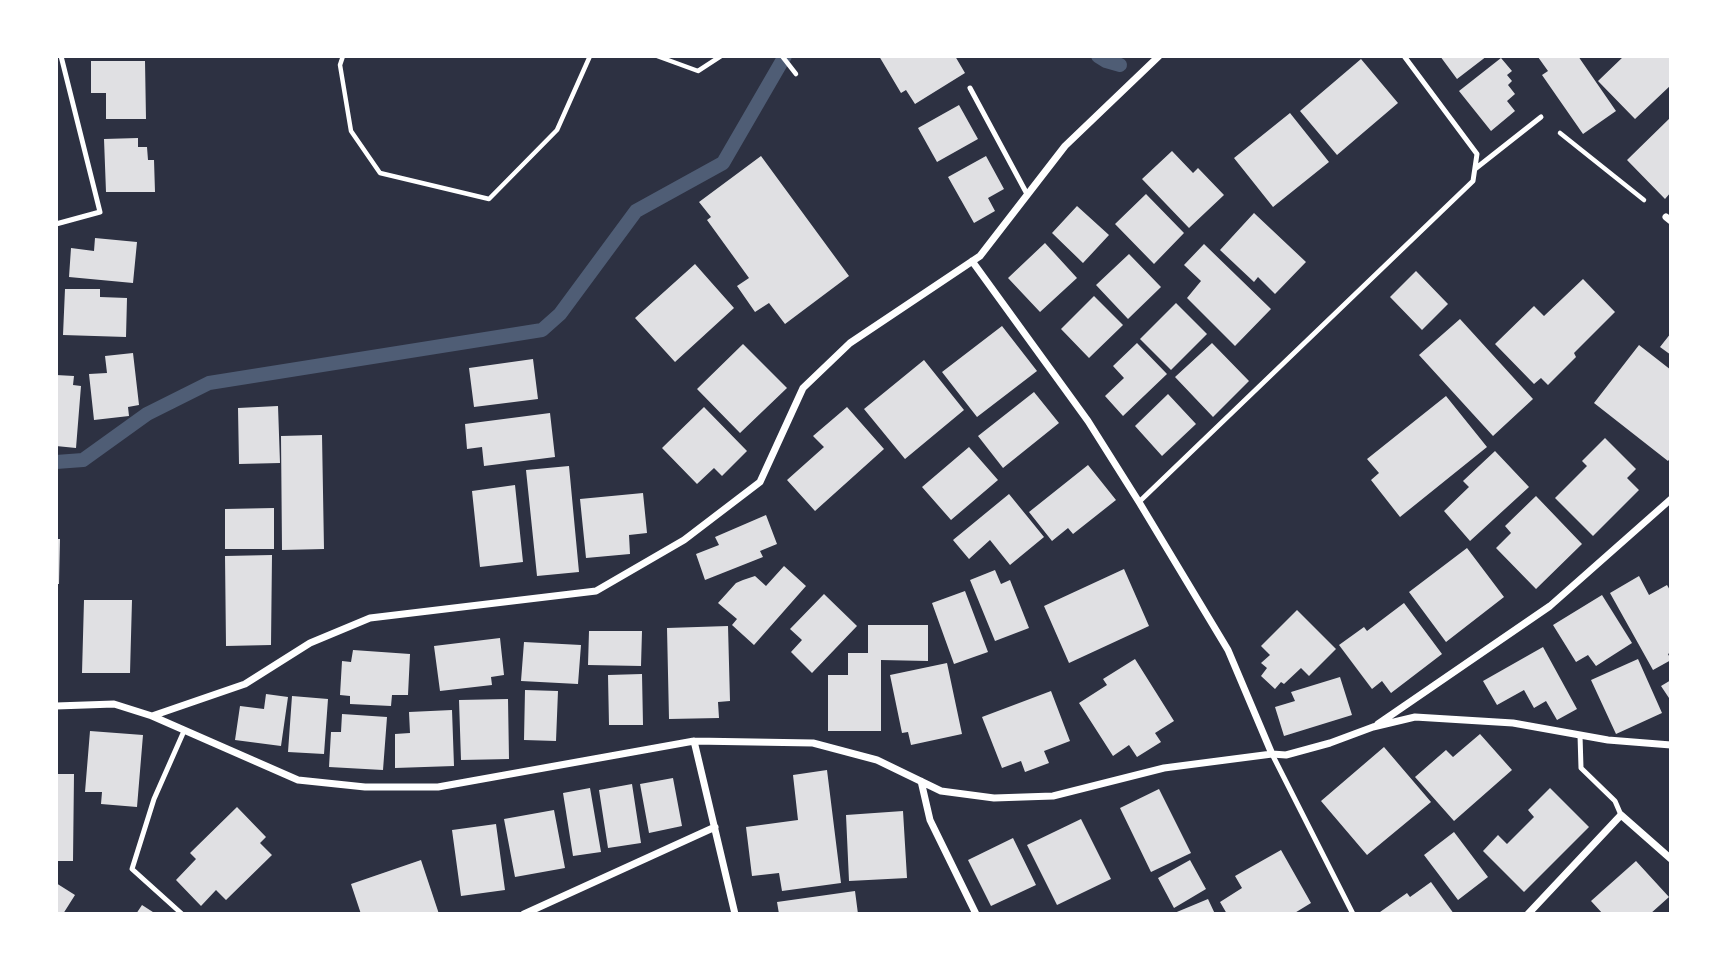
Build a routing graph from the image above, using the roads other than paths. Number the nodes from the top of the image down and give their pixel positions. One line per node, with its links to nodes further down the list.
1 (61, 56): 8 (lane)
2 (1159, 56): 7 (street)
3 (1404, 56): 6 (lane)
4 (970, 88): 7 (lane)
5 (1541, 117): 6 (lane)
6 (1475, 169): 11 (lane)
7 (1027, 194): 9 (street)
8 (56, 224)
9 (972, 261): 11 (street); 13 (street)
10 (1671, 499): 14 (street)
11 (1139, 502): 19 (street)
12 (56, 706): 13 (street)
13 (152, 716): 15 (street)
14 (1373, 727): 16 (street); 19 (street)
15 (184, 731): 17 (street); 24 (lane)
16 (1580, 735): 18 (street); 21 (lane)
17 (694, 741): 20 (street); 22 (street)
18 (1671, 745)
19 (1272, 754): 20 (street); 28 (lane)
20 (920, 781): 27 (street)
21 (1621, 815): 23 (street); 29 (street)
22 (715, 827): 25 (street); 26 (street)
23 (1671, 859)
24 (182, 914)
25 (524, 914)
26 (735, 914)
27 (976, 914)
28 (1353, 914)
29 (1528, 914)

